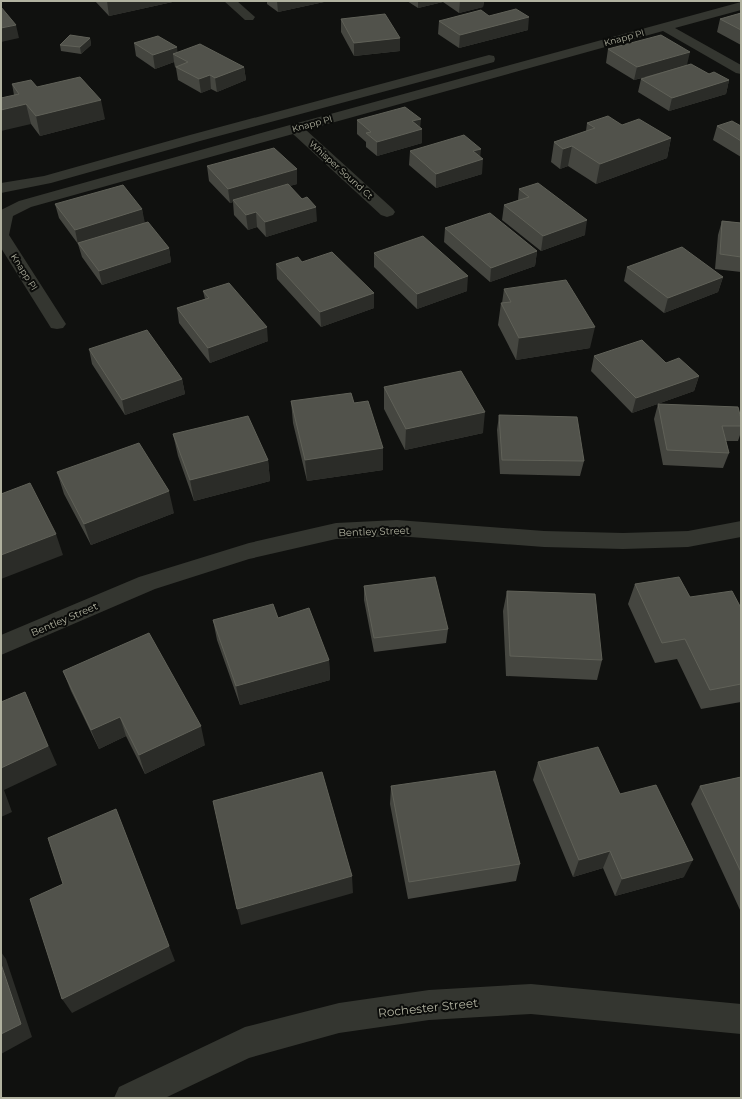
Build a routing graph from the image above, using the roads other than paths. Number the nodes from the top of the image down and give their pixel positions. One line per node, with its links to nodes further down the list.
1 (230, 1): 5 (street)
2 (711, 1): 3 (street)
3 (696, 5)
4 (741, 6): 6 (street, Knapp Pl)
5 (248, 17)
6 (664, 27): 8 (street); 9 (street, Knapp Pl)
7 (500, 56): 10 (street)
8 (741, 70)
9 (295, 128): 11 (street, Whisper Sound Ct); 12 (street, Knapp Pl)
10 (1, 188)
11 (387, 212)
12 (57, 324)
13 (741, 529): 14 (street, Bentley Street)
14 (1, 645)
15 (741, 1019): 16 (street, Rochester Street)
16 (130, 1098)

